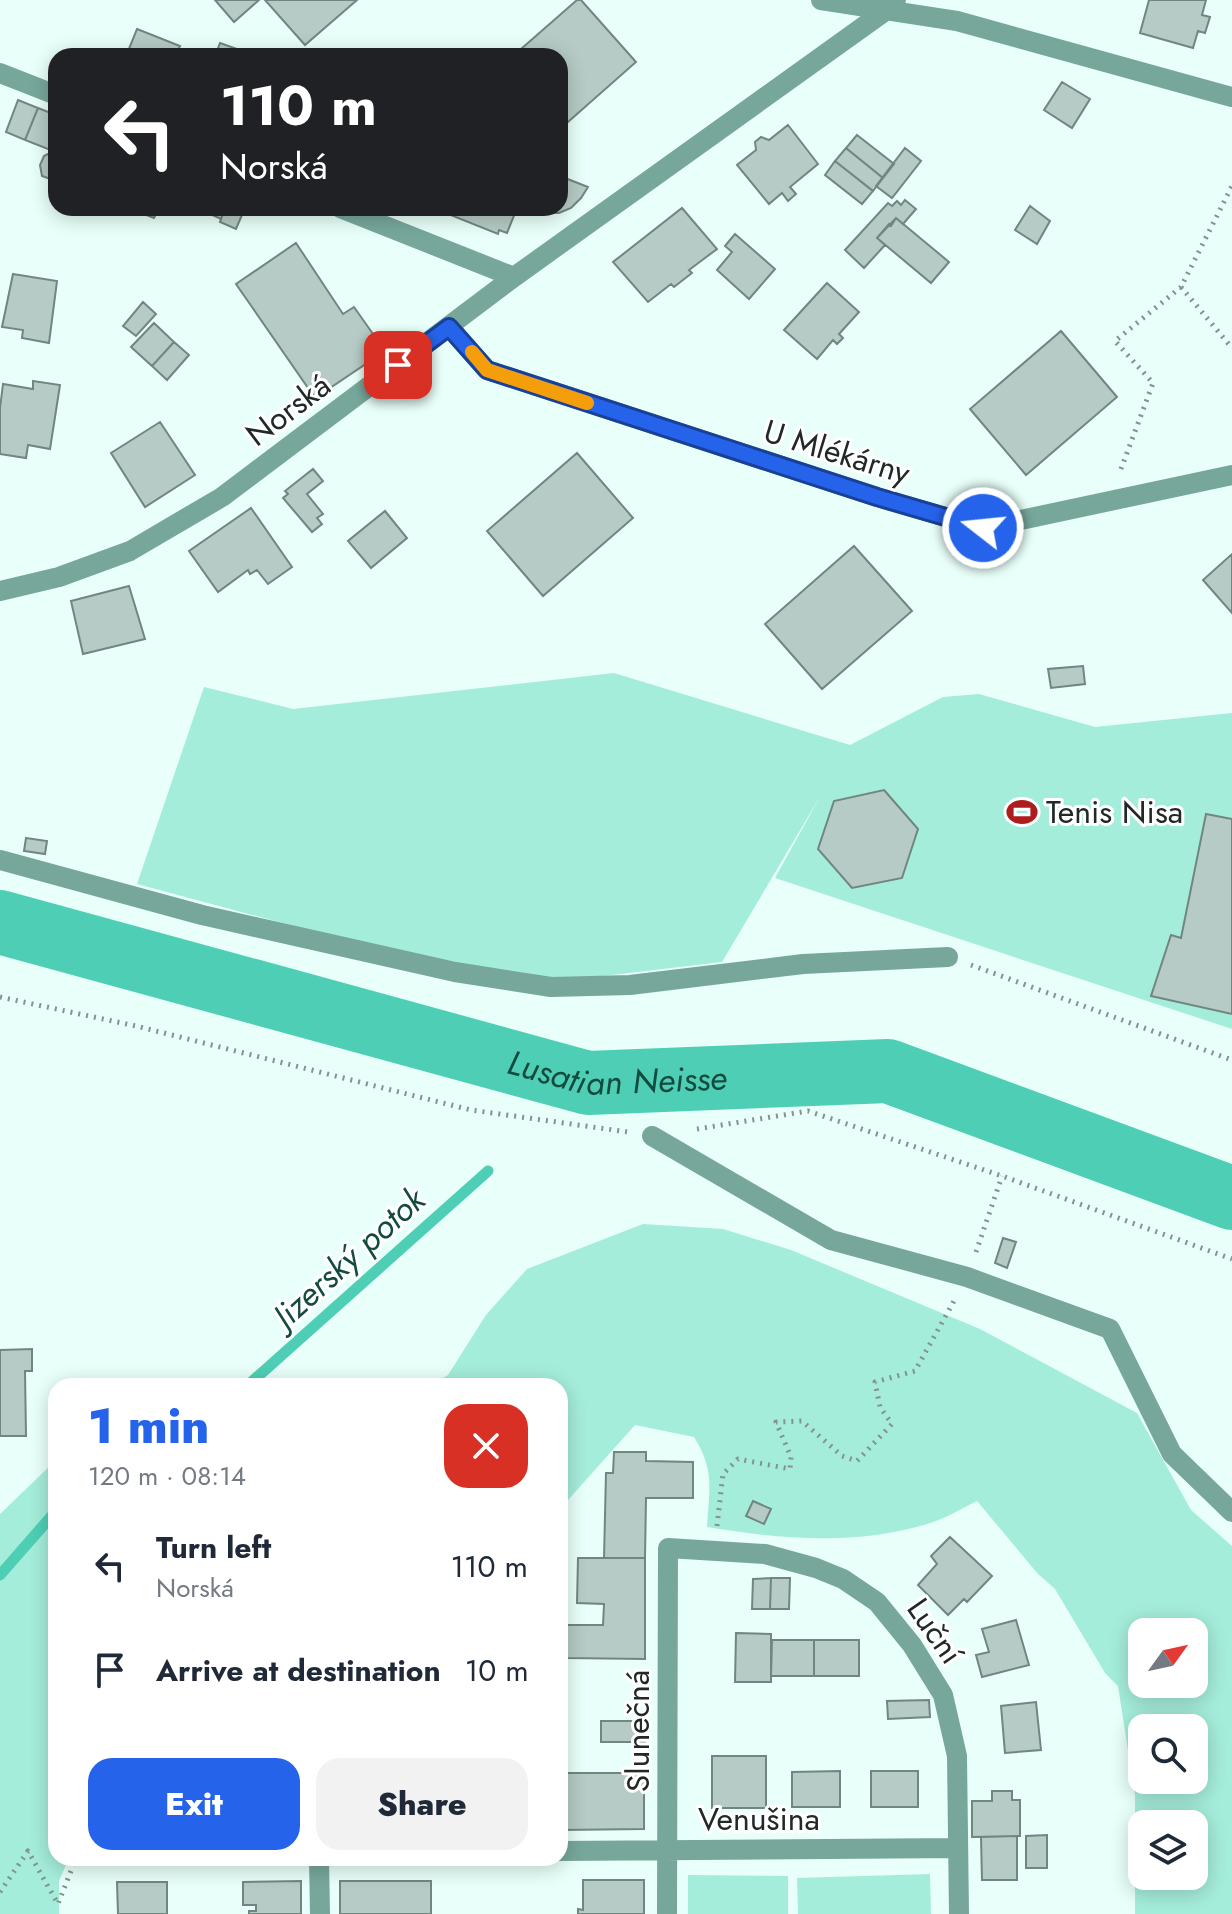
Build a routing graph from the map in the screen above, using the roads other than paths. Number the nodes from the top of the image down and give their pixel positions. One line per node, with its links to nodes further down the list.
1 (821, 0): 2 (street)
2 (892, 5): 5 (street); 7 (street, Norská)
3 (0, 73): 4 (street)
4 (48, 92)
5 (1232, 97)
6 (360, 216): 7 (street)
7 (514, 277): 8 (street, Norská)
8 (449, 327): 9 (street, U Mlékárny); 10 (street, Norská)
9 (1232, 475)
10 (0, 591)
11 (0, 860): 12 (street)
12 (948, 957)
13 (652, 1136): 14 (street)
14 (1232, 1512)
15 (668, 1548): 16 (street, Luční); 17 (street, Slunečná)
16 (958, 1848): 17 (street, Venušina); 22 (street, Luční)
17 (667, 1849): 18 (street, Venušina); 21 (street, Slunečná)
18 (568, 1851)
19 (319, 1866): 20 (street)
20 (320, 1914)
21 (667, 1914)
22 (959, 1914)

